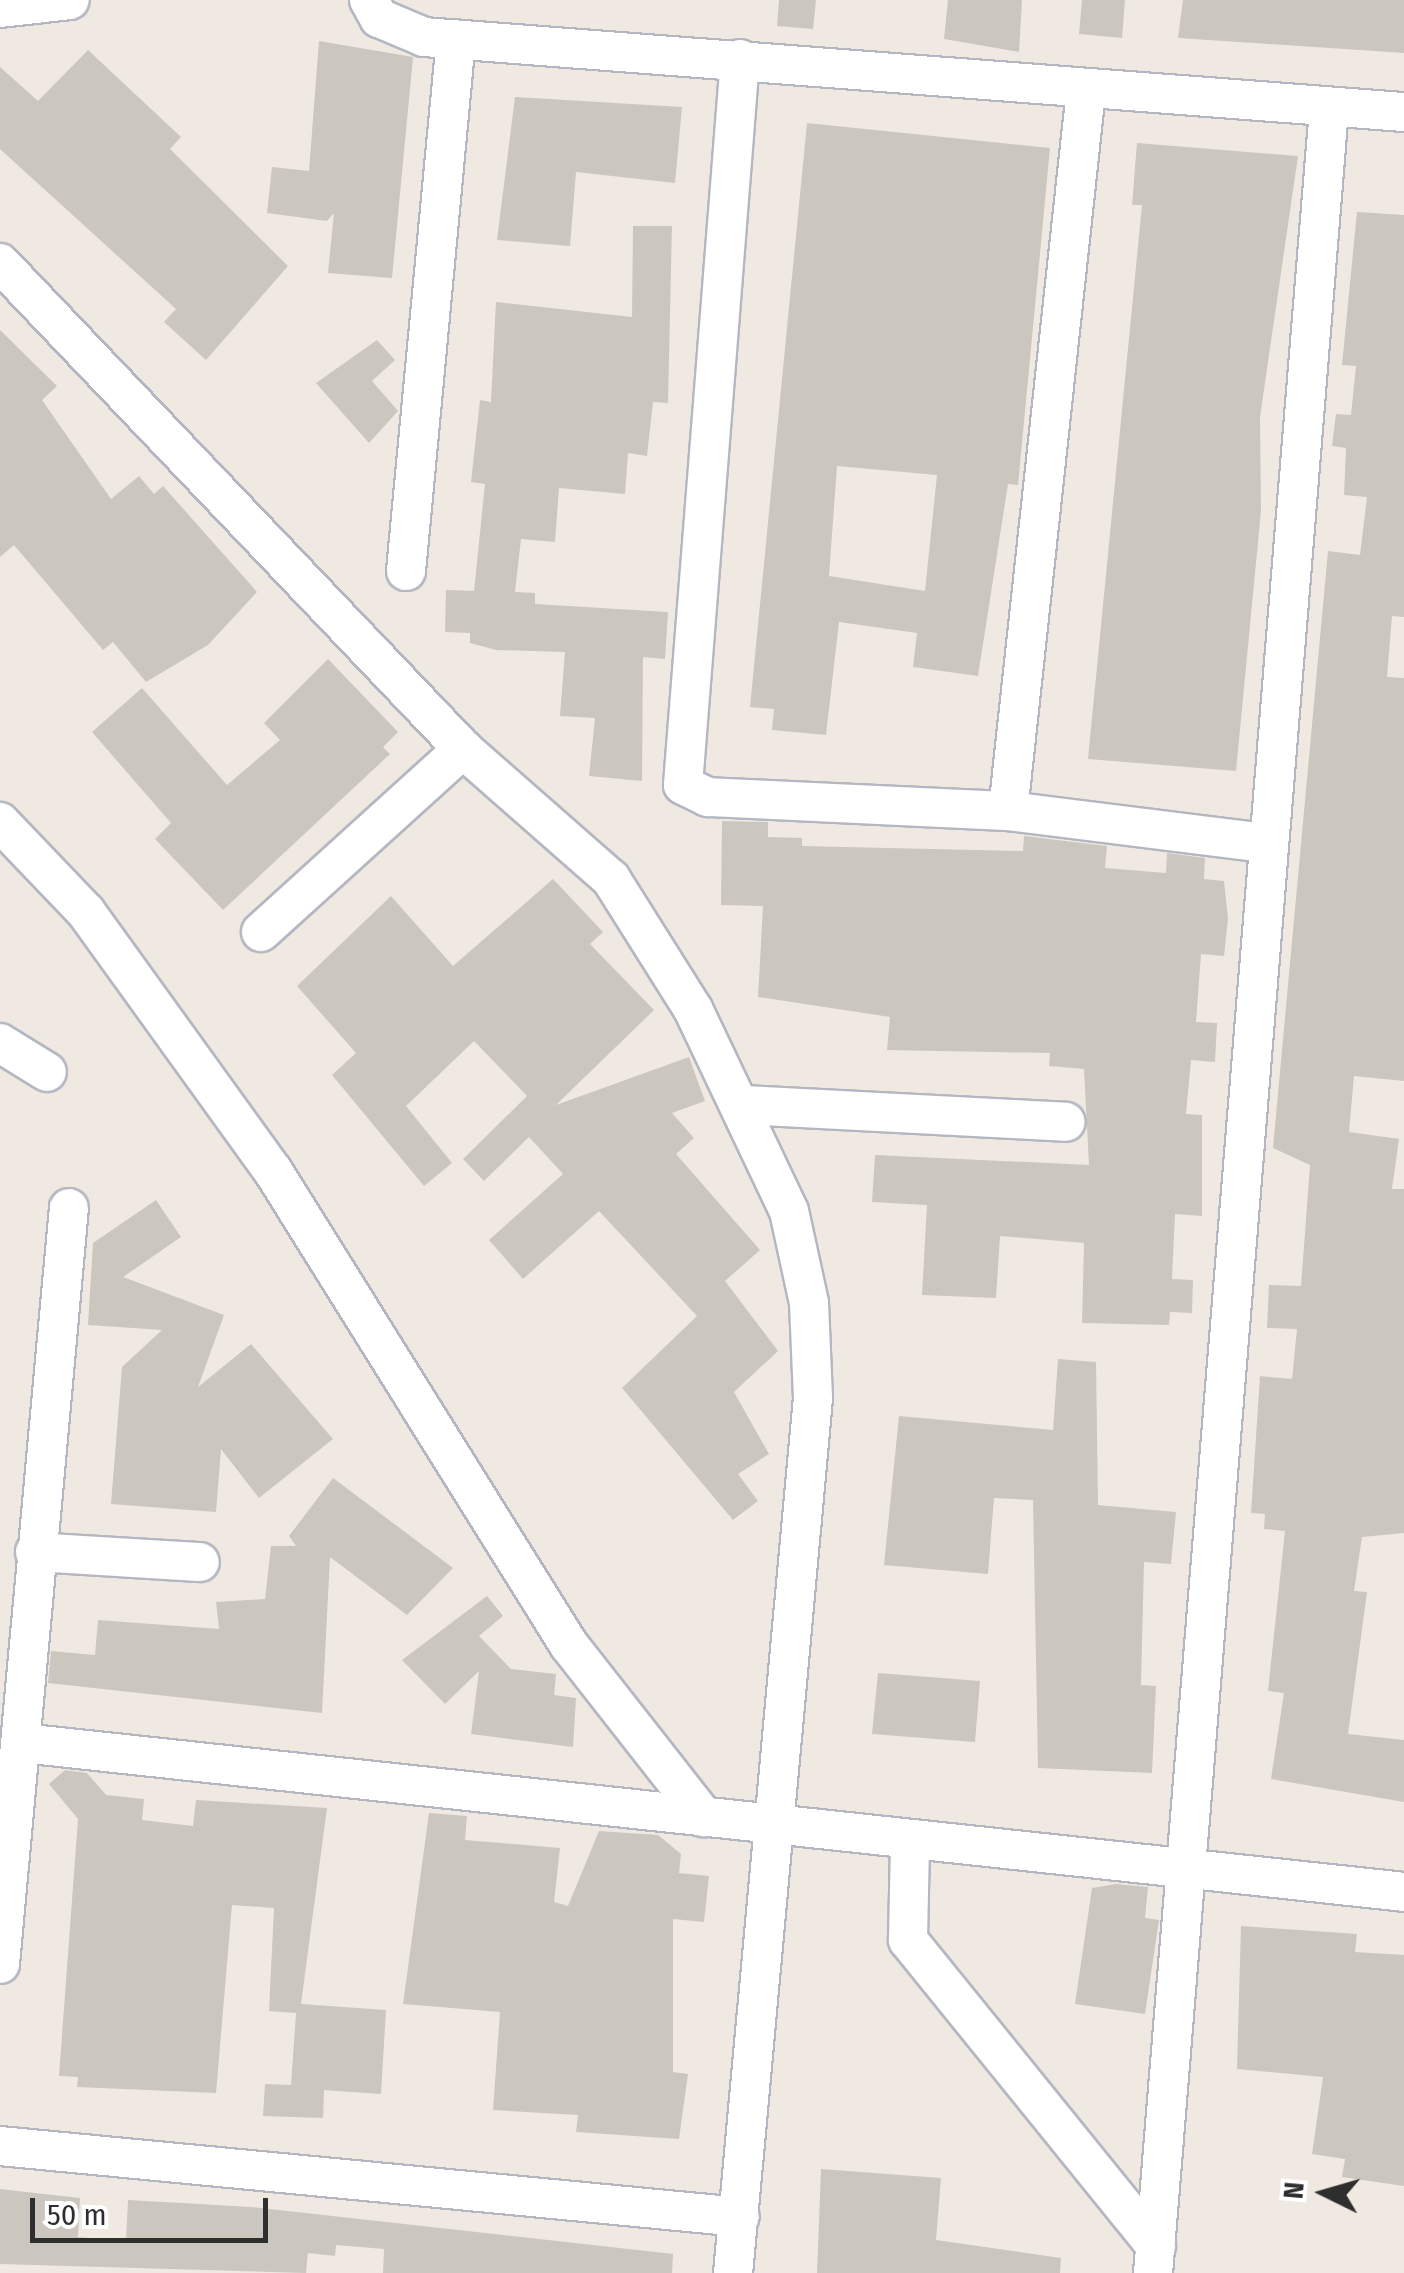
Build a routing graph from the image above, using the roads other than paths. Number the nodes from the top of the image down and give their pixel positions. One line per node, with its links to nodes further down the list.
1 (70, 0): 3 (street)
2 (369, 0): 4 (street)
3 (0, 8)
4 (456, 40): 5 (street); 10 (street)
5 (740, 59): 6 (street); 12 (street)
6 (1086, 91): 7 (street); 12 (street)
7 (1329, 107): 8 (street); 14 (street)
8 (1404, 112)
9 (0, 263): 11 (street)
10 (406, 571)
11 (463, 749): 15 (street); 18 (street)
12 (1008, 811): 14 (street)
13 (0, 822): 24 (street)
14 (1266, 843): 27 (street)
15 (260, 932)
16 (0, 1044): 17 (street)
17 (47, 1072)
18 (744, 1106): 19 (street); 25 (street)
19 (1066, 1122)
20 (69, 1208): 21 (street)
21 (35, 1552): 22 (street); 23 (street)
22 (200, 1562)
23 (22, 1743): 24 (street); 29 (street)
24 (704, 1817): 25 (street)
25 (778, 1825): 26 (street); 31 (street)
26 (910, 1844): 27 (street); 32 (street)
27 (1184, 1872): 28 (street); 32 (street)
28 (1404, 1892)
29 (0, 1964)
30 (0, 2146): 31 (street)
31 (740, 2216): 33 (street)
32 (1154, 2260)
33 (732, 2273)

